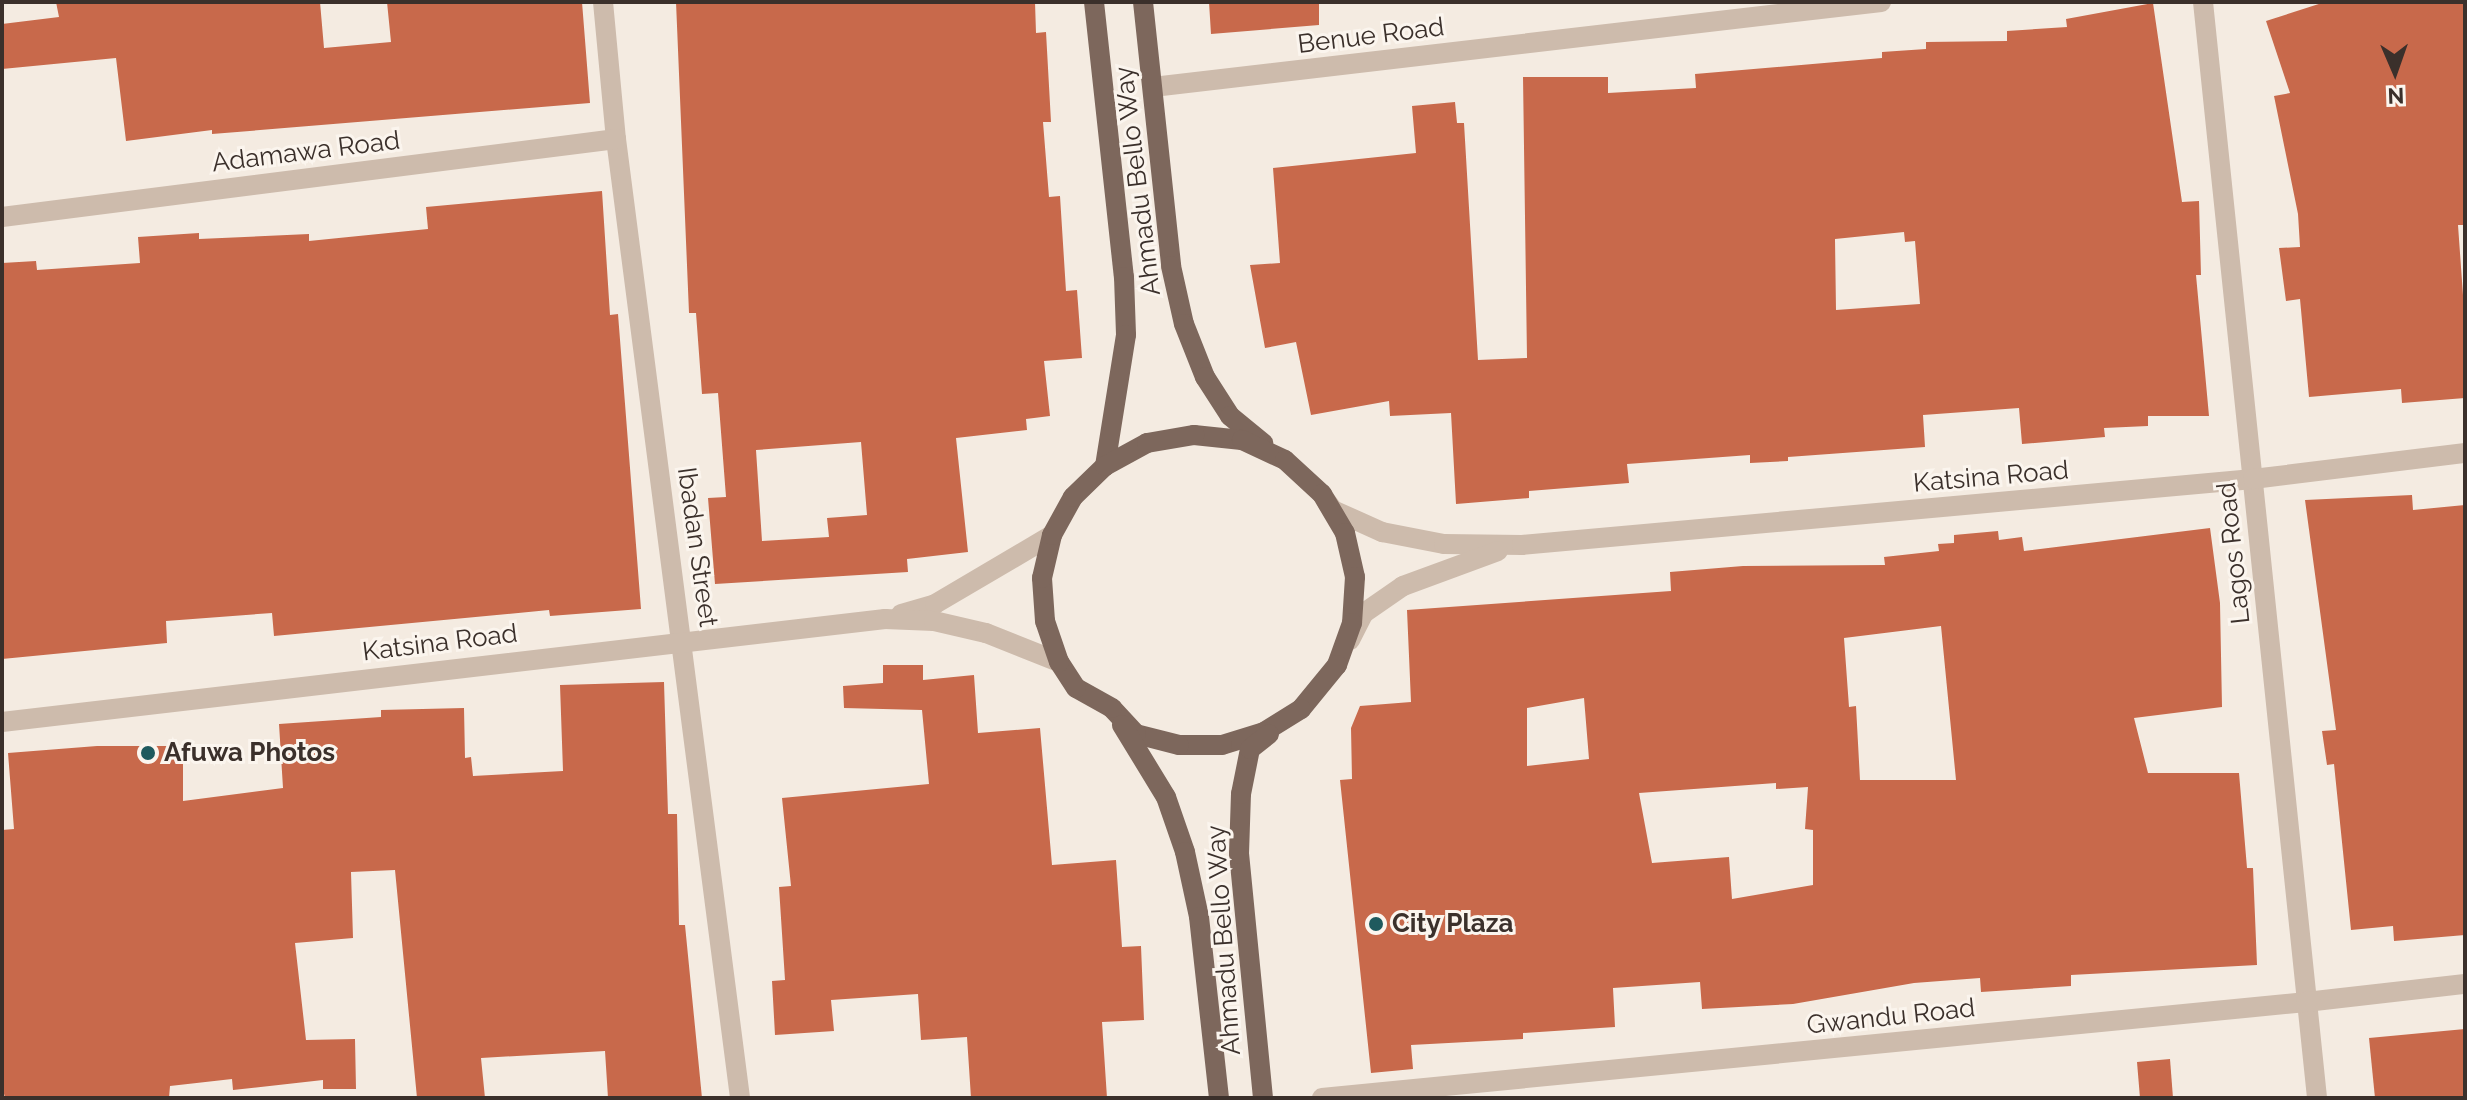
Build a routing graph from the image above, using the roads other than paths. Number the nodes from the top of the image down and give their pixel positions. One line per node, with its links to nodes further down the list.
1 (603, 2): 7 (street, Ibadan Street)
2 (1094, 2): 11 (main road, Ahmadu Bello Way)
3 (1143, 2): 6 (main road, Ahmadu Bello Way)
4 (1881, 2): 6 (street, Benue Road)
5 (2203, 2): 12 (street, Lagos Road)
6 (1153, 87): 10 (main road, Ahmadu Bello Way)
7 (616, 139): 8 (street, Adamawa Road); 17 (street, Ibadan Street)
8 (2, 217)
9 (2465, 453): 12 (street, Katsina Road)
10 (1285, 460): 11 (main road); 13 (main road)
11 (1105, 466): 14 (main road)
12 (2253, 479): 15 (street, Katsina Road); 24 (street, Lagos Road)
13 (1322, 494): 15 (street, Katsina Road); 19 (main road)
14 (1052, 535): 16 (street, Katsina Road); 18 (main road)
15 (1522, 545): 19 (street, Katsina Road)
16 (885, 619): 17 (street, Katsina Road); 18 (street, Katsina Road)
17 (683, 640): 22 (street, Katsina Road); 25 (street, Ibadan Street)
18 (1059, 662): 20 (main road)
19 (1337, 665): 21 (main road)
20 (1112, 708): 21 (main road); 26 (main road, Ahmadu Bello Way)
21 (1301, 709): 27 (main road, Ahmadu Bello Way)
22 (2, 722)
23 (2465, 984): 24 (street, Gwandu Road)
24 (2306, 1002): 28 (street, Gwandu Road); 29 (street, Lagos Road)
25 (740, 1098)
26 (1219, 1098)
27 (1263, 1098)
28 (1322, 1098)
29 (2317, 1098)

